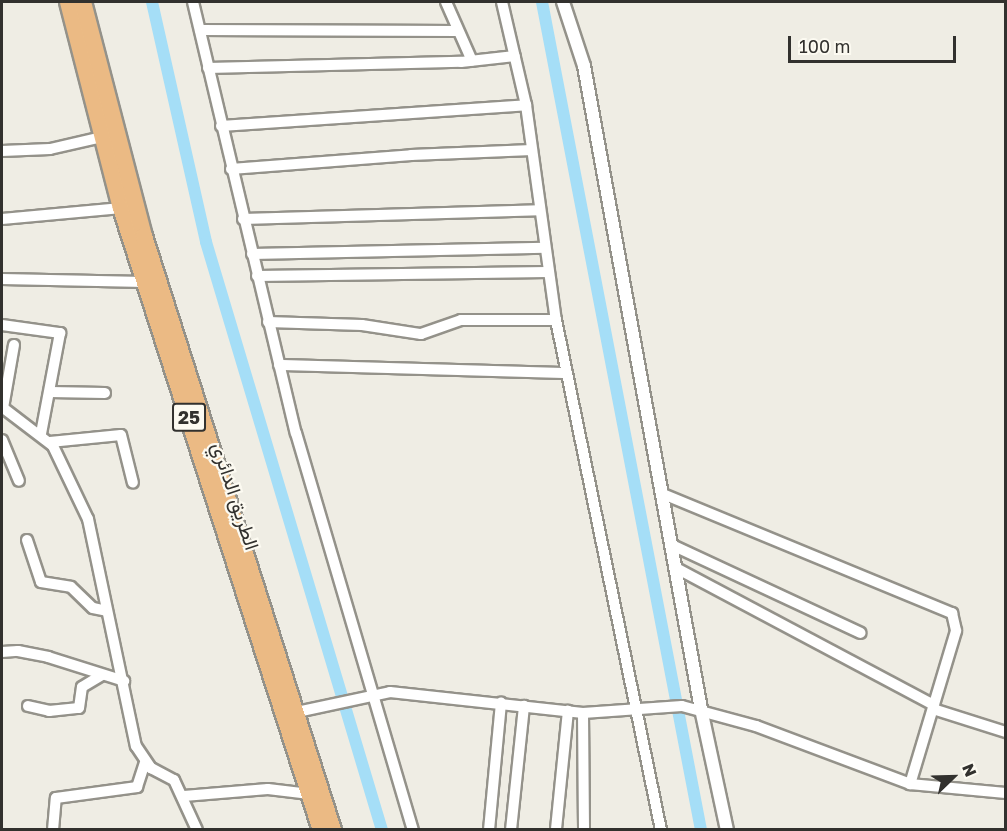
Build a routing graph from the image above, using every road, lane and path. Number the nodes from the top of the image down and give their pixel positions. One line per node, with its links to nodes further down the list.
1 (68, 2): 14 (highway, الطريق الدائري / 25)
2 (83, 2): 59 (highway, الطريق الدائري / 25)
3 (193, 2): 7 (street)
4 (446, 2): 8 (street)
5 (502, 2): 9 (street)
6 (563, 2): 42 (street)
7 (200, 30): 8 (street); 11 (street)
8 (458, 31): 10 (street)
9 (515, 56): 10 (street); 12 (street)
10 (472, 61): 11 (street)
11 (208, 68): 13 (street)
12 (526, 105): 13 (street); 15 (street)
13 (221, 126): 17 (street)
14 (102, 137): 16 (street); 18 (highway, الطريق الدائري / 25)
15 (532, 150): 17 (street); 19 (street)
16 (2, 151)
17 (231, 169): 21 (street)
18 (121, 208): 20 (street); 27 (highway, الطريق الدائري / 25)
19 (539, 210): 21 (street); 22 (street)
20 (2, 219)
21 (243, 219): 23 (street)
22 (544, 248): 23 (street); 24 (street)
23 (252, 254): 25 (street)
24 (548, 272): 25 (street); 28 (street)
25 (257, 276): 29 (street)
26 (2, 279): 27 (street)
27 (145, 282): 65 (highway, الطريق الدائري / 25)
28 (556, 320): 29 (street); 33 (street)
29 (268, 322): 32 (street)
30 (2, 325): 34 (street)
31 (14, 345): 36 (street)
32 (279, 365): 33 (street); 51 (street)
33 (567, 373): 56 (street)
34 (50, 392): 35 (street); 37 (street)
35 (105, 393)
36 (2, 407): 37 (street)
37 (41, 434): 39 (street)
38 (2, 440): 40 (street)
39 (50, 442): 41 (street); 46 (street)
40 (19, 481)
41 (133, 483)
42 (663, 494): 44 (street); 55 (street)
43 (27, 540): 46 (street)
44 (672, 545): 45 (street); 47 (street)
45 (676, 568): 55 (street); 57 (street)
46 (107, 611): 50 (street)
47 (861, 633)
48 (2, 652): 49 (street)
49 (102, 675): 50 (street); 53 (street)
50 (124, 681): 62 (street)
51 (372, 694): 52 (street); 59 (street); 72 (street)
52 (501, 703): 54 (street); 73 (street)
53 (28, 706)
54 (524, 706): 58 (street); 74 (street)
55 (933, 707): 61 (street); 63 (street)
56 (636, 709): 57 (street); 60 (street); 76 (street)
57 (701, 709): 63 (street); 77 (street)
58 (568, 711): 60 (street); 67 (street)
59 (297, 712): 71 (highway, الطريق الدائري / 25)
60 (583, 713): 75 (street)
61 (1005, 732)
62 (145, 763): 66 (street); 68 (street)
63 (910, 784): 64 (street)
64 (1005, 793)
65 (310, 794): 66 (street); 70 (highway, الطريق الدائري / 25)
66 (184, 796): 69 (street)
67 (556, 829)
68 (53, 830)
69 (196, 830)
70 (321, 830)
71 (333, 830)
72 (413, 830)
73 (489, 830)
74 (511, 830)
75 (584, 830)
76 (661, 830)
77 (727, 830)

